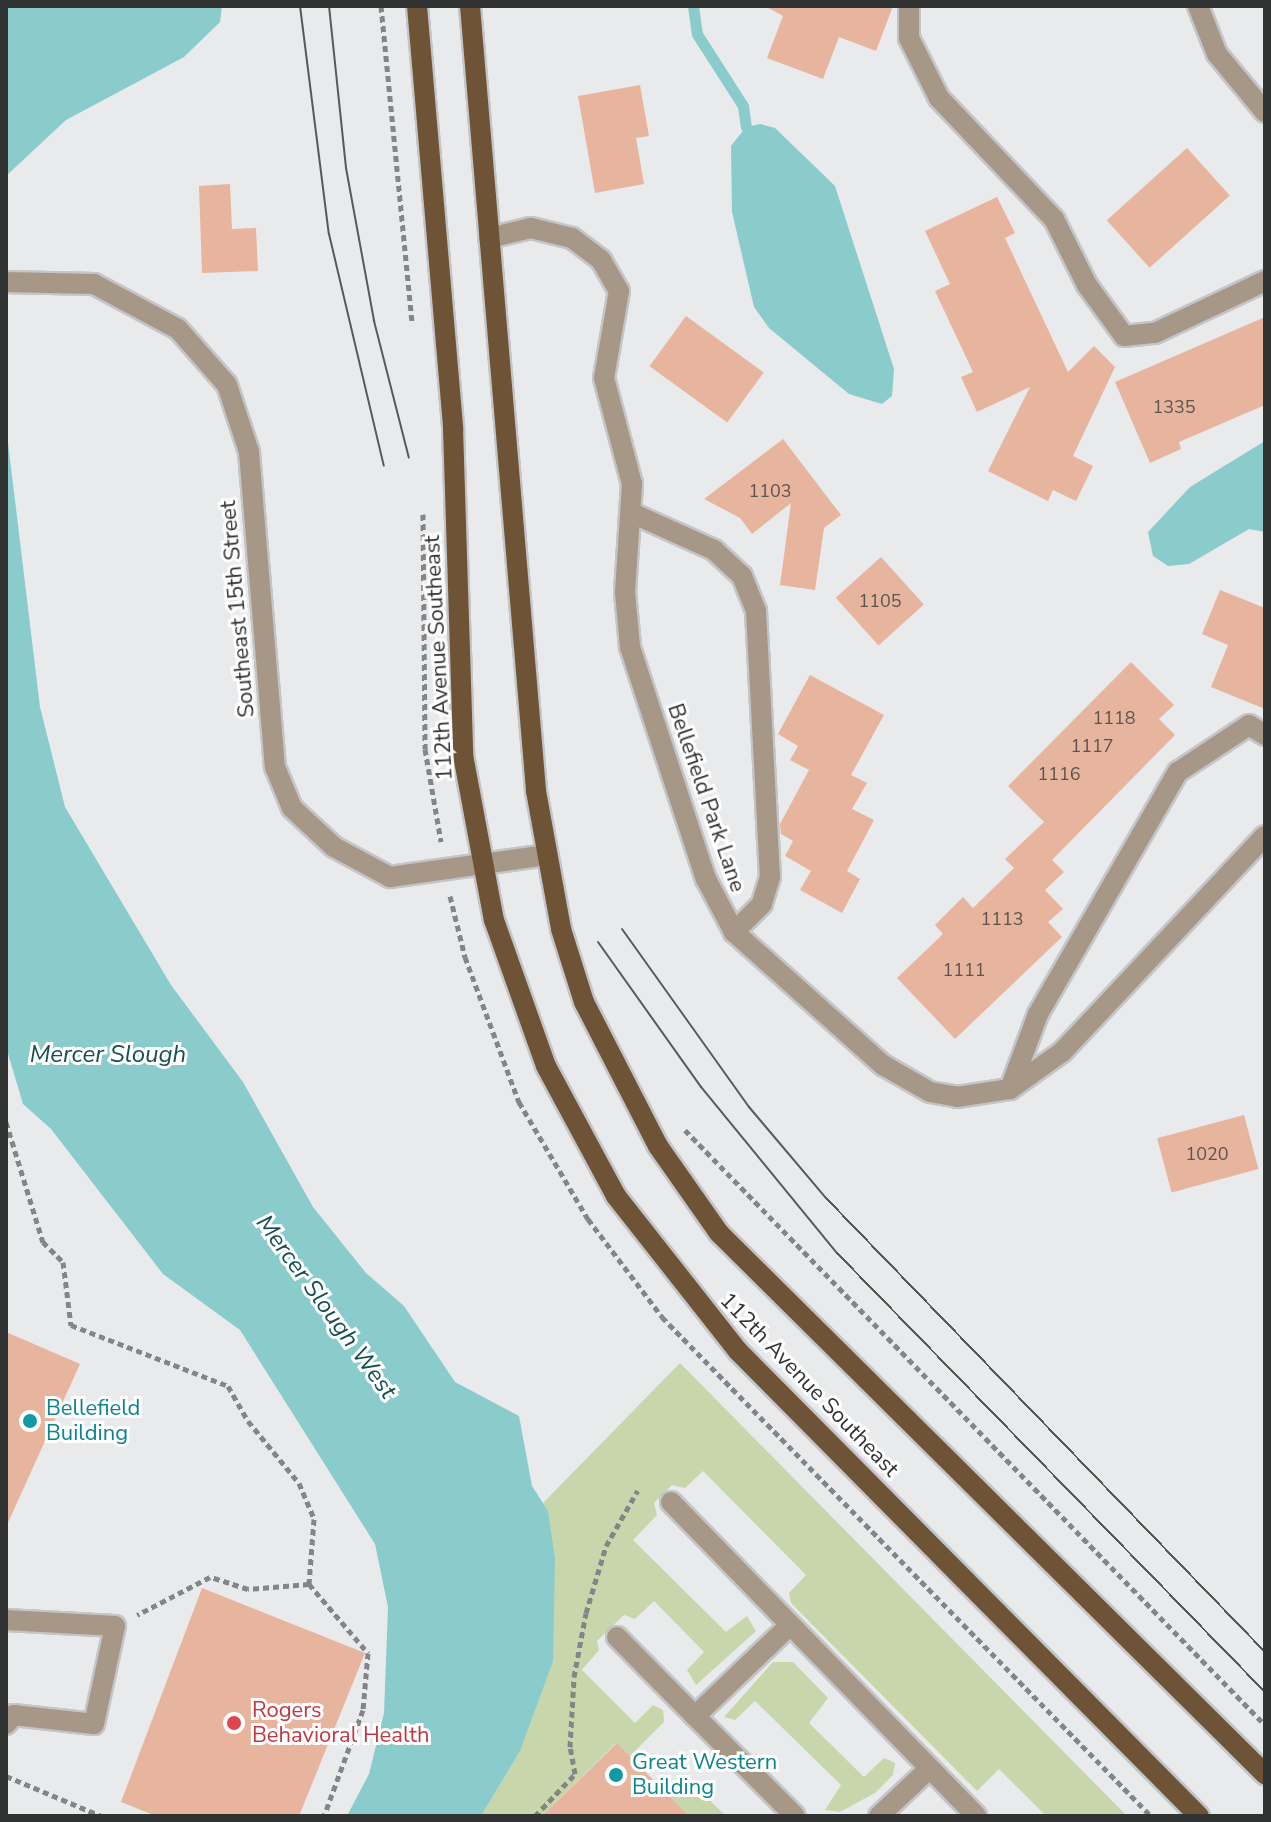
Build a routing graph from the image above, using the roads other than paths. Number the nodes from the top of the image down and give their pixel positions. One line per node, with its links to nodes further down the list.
1 (417, 6): 13 (main road, 112th Avenue Southeast)
2 (470, 6): 6 (main road, 112th Avenue Southeast)
3 (909, 6): 7 (street)
4 (1198, 6): 5 (street)
5 (1265, 112)
6 (489, 238): 9 (street, Bellefield Park Lane); 12 (main road, 112th Avenue Southeast)
7 (1265, 281)
8 (13, 282): 13 (street, Southeast 15th Street)
9 (634, 514): 14 (street, Bellefield Park Lane); 14 (street)
10 (1265, 735): 15 (street)
11 (1265, 836): 15 (street, Bellefield Park Lane)
12 (546, 855): 13 (street, Southeast 15th Street); 23 (main road, 112th Avenue Southeast)
13 (482, 865): 27 (main road, 112th Avenue Southeast)
14 (734, 932): 15 (street, Bellefield Park Lane)
15 (1010, 1089)
16 (671, 1502): 18 (street)
17 (6, 1620): 21 (street)
18 (789, 1626): 20 (street); 22 (street)
19 (617, 1637): 20 (street)
20 (695, 1716): 24 (street)
21 (6, 1724)
22 (929, 1769): 25 (street); 26 (street)
23 (1265, 1774)
24 (795, 1816)
25 (879, 1816)
26 (976, 1816)
27 (1199, 1816)

